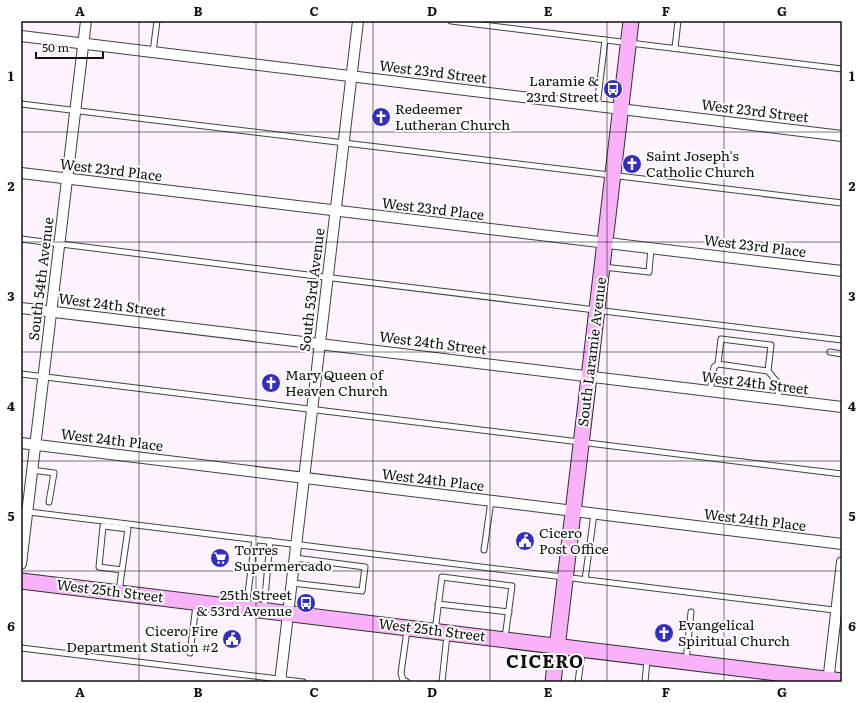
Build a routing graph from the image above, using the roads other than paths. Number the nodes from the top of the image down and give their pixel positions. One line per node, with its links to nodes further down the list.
1 (86, 21): 10 (street, South 54th Avenue)
2 (157, 21): 12 (lane)
3 (358, 21): 14 (street, South 53rd Avenue)
4 (451, 21): 8 (lane)
5 (631, 21): 9 (street, South Laramie Avenue)
6 (678, 21): 11 (lane)
7 (21, 36): 10 (street, West 23rd Street)
8 (605, 40): 9 (lane); 16 (lane)
9 (628, 43): 11 (lane); 17 (street, South Laramie Avenue)
10 (83, 44): 12 (street, West 23rd Street); 18 (street, South 54th Avenue)
11 (675, 48): 13 (lane)
12 (153, 52): 14 (street, West 23rd Street)
13 (842, 69)
14 (352, 76): 16 (street, West 23rd Street); 20 (street, South 53rd Avenue)
15 (21, 104): 18 (lane)
16 (597, 106): 17 (street, West 23rd Street)
17 (620, 109): 19 (street, West 23rd Street); 22 (street, South Laramie Avenue)
18 (75, 110): 20 (lane); 23 (street, South 54th Avenue)
19 (842, 136)
20 (344, 143): 22 (lane); 25 (street, South 53rd Avenue)
21 (21, 173): 23 (street, West 23rd Place)
22 (613, 175): 24 (lane); 27 (street, South Laramie Avenue)
23 (67, 179): 25 (street, West 23rd Place); 28 (street, South 54th Avenue)
24 (842, 203)
25 (336, 211): 27 (street, West 23rd Place); 32 (street, South 53rd Avenue)
26 (21, 239): 28 (lane)
27 (605, 242): 29 (street, West 23rd Place); 30 (street, South Laramie Avenue)
28 (59, 244): 32 (lane); 35 (street, South 54th Avenue)
29 (651, 248): 30 (lane); 31 (street, West 23rd Place)
30 (602, 267): 34 (street, South Laramie Avenue)
31 (842, 271)
32 (328, 278): 34 (lane); 37 (street, South 53rd Avenue)
33 (21, 308): 35 (street, West 24th Street)
34 (597, 310): 36 (lane); 43 (street, South Laramie Avenue)
35 (51, 312): 37 (street, West 24th Street); 44 (street, South 54th Avenue)
36 (842, 340)
37 (320, 344): 43 (street, West 24th Street); 48 (street, South 53rd Avenue)
38 (830, 352): 39 (lane)
39 (842, 354)
40 (718, 364): 41 (lane); 41 (lane); 45 (lane)
41 (768, 371): 46 (lane)
42 (21, 374): 44 (lane)
43 (589, 376): 45 (street, West 24th Street); 49 (street, South Laramie Avenue)
44 (43, 377): 48 (lane); 51 (street, South 54th Avenue)
45 (710, 391): 46 (street, West 24th Street)
46 (779, 400): 47 (street, West 24th Street)
47 (842, 407)
48 (312, 410): 49 (lane); 54 (street, South 53rd Avenue)
49 (582, 442): 53 (lane); 58 (street, South Laramie Avenue)
50 (21, 443): 51 (street, West 24th Place)
51 (35, 445): 52 (street, South 54th Avenue); 54 (street, West 24th Place)
52 (32, 470): 56 (lane); 57 (street, South 54th Avenue)
53 (842, 474)
54 (304, 478): 55 (street, West 24th Place); 62 (street, South 53rd Avenue)
55 (491, 501): 58 (street, West 24th Place); 64 (lane)
56 (49, 502)
57 (24, 511): 60 (lane); 67 (street, South 54th Avenue)
58 (573, 511): 59 (street, West 24th Place); 69 (street, South Laramie Avenue)
59 (594, 514): 63 (street, West 24th Place); 70 (lane)
60 (255, 539): 61 (lane); 76 (lane)
61 (270, 541): 62 (lane); 77 (lane)
62 (296, 544): 65 (street, South 53rd Avenue); 69 (lane)
63 (842, 544)
64 (484, 550)
65 (295, 558): 72 (street, South 53rd Avenue); 72 (lane)
66 (842, 562): 78 (street)
67 (21, 564)
68 (122, 570): 68 (lane); 73 (lane)
69 (566, 577): 70 (lane); 85 (street, South Laramie Avenue)
70 (585, 580): 78 (lane)
71 (21, 581): 73 (street, West 25th Street)
72 (292, 583): 81 (street, South 53rd Avenue)
73 (119, 592): 74 (street, West 25th Street)
74 (196, 602): 76 (street, West 25th Street); 88 (lane)
75 (438, 604): 79 (lane); 79 (lane); 83 (lane)
76 (246, 608): 77 (street, West 25th Street)
77 (264, 610): 81 (street, West 25th Street)
78 (839, 610): 91 (street)
79 (509, 612): 84 (lane)
80 (691, 612): 90 (lane)
81 (288, 613): 82 (street, West 25th Street); 92 (street, South 53rd Avenue)
82 (407, 627): 83 (street, West 25th Street); 94 (lane)
83 (441, 632): 84 (street, West 25th Street); 95 (lane)
84 (505, 639): 85 (street, West 25th Street)
85 (558, 646): 87 (street, West 25th Street); 96 (street, South Laramie Avenue)
86 (21, 648): 92 (lane)
87 (582, 649): 89 (street, West 25th Street); 97 (lane)
88 (190, 653)
89 (648, 657): 90 (street, West 25th Street); 98 (lane)
90 (686, 662): 91 (street, West 25th Street)
91 (833, 680)
92 (280, 681): 93 (lane)
93 (303, 682)
94 (407, 682)
95 (442, 682)
96 (553, 682)
97 (578, 682)
98 (645, 682)

